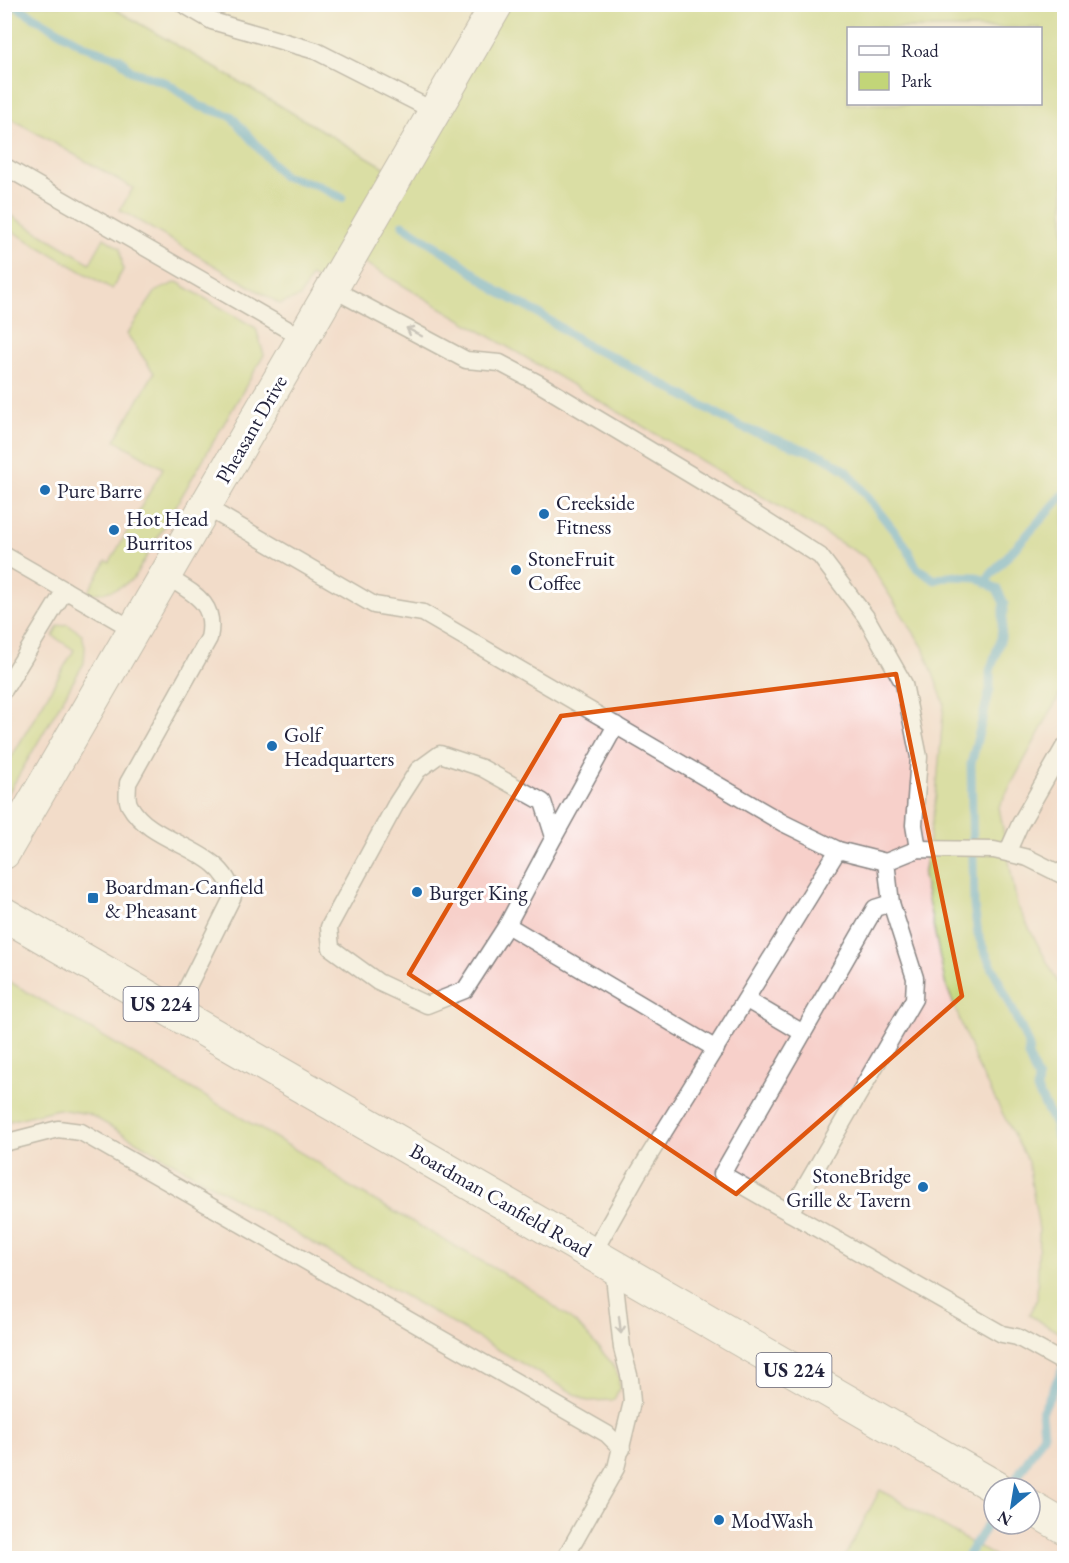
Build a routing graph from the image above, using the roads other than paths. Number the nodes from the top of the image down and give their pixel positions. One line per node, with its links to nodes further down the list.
1 (183, 4): 3 (lane)
2 (497, 4): 3 (street, Pheasant Drive)
3 (436, 111): 5 (street, Pheasant Drive)
4 (4, 166): 6 (lane)
5 (333, 289): 6 (street, Pheasant Drive); 16 (lane, one-way to 5)
6 (304, 339): 7 (street, Pheasant Drive)
7 (206, 507): 9 (street, Pheasant Drive); 13 (lane)
8 (4, 555): 10 (lane)
9 (166, 576): 11 (street, Pheasant Drive); 26 (lane)
10 (65, 590): 11 (lane); 12 (lane)
11 (134, 630): 19 (street, Pheasant Drive)
12 (4, 690)
13 (616, 725): 15 (lane); 17 (lane)
14 (1065, 747): 18 (lane)
15 (554, 837): 24 (lane); 24 (lane)
16 (918, 849): 18 (lane); 20 (lane)
17 (838, 850): 20 (lane); 25 (lane)
18 (1001, 851): 21 (lane)
19 (4, 853)
20 (886, 862): 22 (lane)
21 (1065, 876)
22 (891, 903): 27 (lane); 30 (lane)
23 (4, 914): 26 (main road, Boardman Canfield Road / US 224)
24 (507, 925): 28 (lane)
25 (747, 1000): 27 (lane); 28 (lane)
26 (175, 1011): 31 (main road, Boardman Canfield Road / US 224)
27 (803, 1033): 30 (lane)
28 (716, 1048): 31 (lane)
29 (4, 1143): 33 (lane)
30 (790, 1213): 32 (lane)
31 (603, 1260): 33 (lane, one-way to 33); 34 (main road, Boardman Canfield Road / US 224)
32 (1057, 1359)
33 (622, 1449): 37 (lane)
34 (982, 1479)
35 (1042, 1513): 36 (main road)
36 (1065, 1527)
37 (565, 1558)

